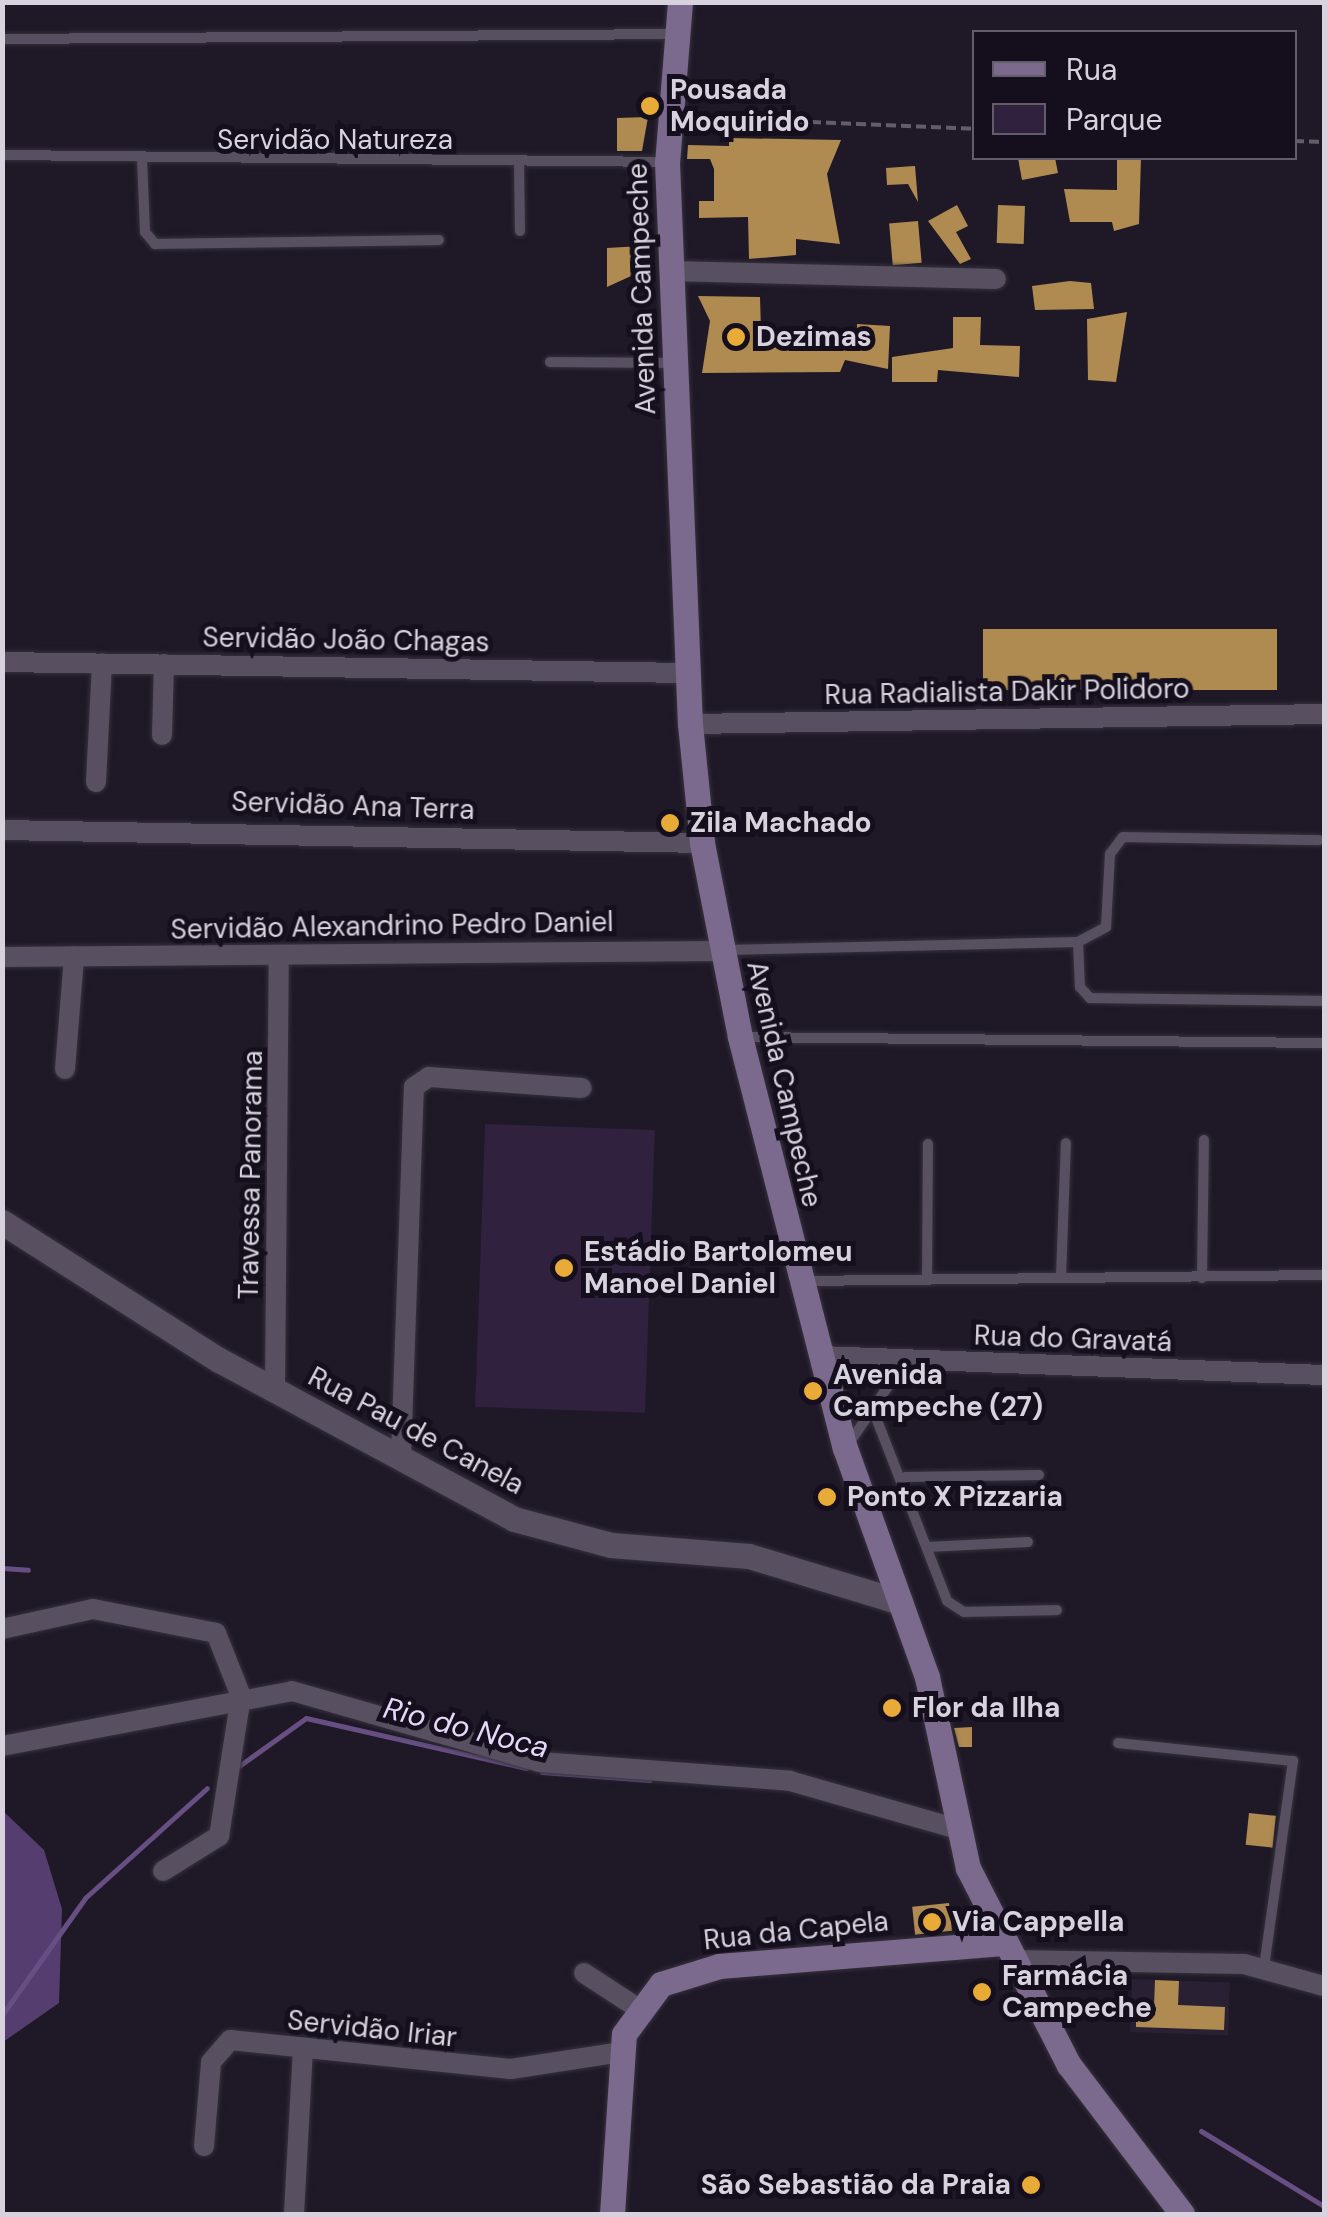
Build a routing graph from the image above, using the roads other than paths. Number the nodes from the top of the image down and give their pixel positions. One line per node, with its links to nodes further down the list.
1 (680, 2): 2 (main road, Avenida Campeche)
2 (678, 34): 3 (lane); 7 (main road, Avenida Campeche)
3 (2, 39)
4 (2, 155): 5 (lane, Servidão Natureza)
5 (142, 159): 6 (lane, Servidão Natureza); 9 (lane)
6 (519, 162): 7 (lane, Servidão Natureza); 8 (lane)
7 (667, 162): 10 (main road, Avenida Campeche)
8 (520, 230)
9 (438, 240)
10 (670, 272): 11 (street); 13 (main road, Avenida Campeche)
11 (996, 279)
12 (550, 362): 13 (lane)
13 (673, 363): 17 (main road, Avenida Campeche)
14 (2, 662): 15 (street, Servidão João Chagas)
15 (102, 663): 16 (street, Servidão João Chagas); 21 (street)
16 (164, 664): 17 (street, Servidão João Chagas); 20 (street)
17 (689, 673): 19 (main road, Avenida Campeche)
18 (1324, 714): 19 (street, Rua Radialista Dakir Polidoro)
19 (690, 724): 24 (main road, Avenida Campeche)
20 (162, 735)
21 (96, 782)
22 (2, 830): 24 (street, Servidão Ana Terra)
23 (1318, 840): 25 (lane)
24 (702, 843): 26 (main road, Avenida Campeche)
25 (1078, 942): 26 (lane); 30 (lane)
26 (722, 950): 29 (street, Servidão Alexandrino Pedro Daniel); 31 (main road, Avenida Campeche)
27 (74, 956): 28 (street, Servidão Alexandrino Pedro Daniel); 29 (street, Servidão Alexandrino Pedro Daniel); 33 (street)
28 (2, 957)
29 (279, 960): 47 (street, Travessa Panorama)
30 (1324, 1001)
31 (740, 1037): 32 (lane); 43 (main road, Avenida Campeche)
32 (1322, 1043)
33 (65, 1069)
34 (582, 1088): 50 (street)
35 (1204, 1140): 41 (lane)
36 (1066, 1143): 40 (lane)
37 (928, 1144): 42 (lane)
38 (2, 1222): 47 (street, Rua Pau de Canela)
39 (1324, 1275): 41 (lane)
40 (1061, 1276): 41 (lane); 42 (lane)
41 (1202, 1278)
42 (928, 1280): 43 (lane)
43 (801, 1281): 44 (main road, Avenida Campeche)
44 (820, 1356): 45 (street, Rua do Gravatá); 49 (main road, Avenida Campeche)
45 (906, 1360): 46 (street, Rua do Gravatá); 48 (lane)
46 (1324, 1375)
47 (275, 1390): 50 (street, Rua Pau de Canela)
48 (876, 1415): 49 (lane); 52 (lane)
49 (846, 1448): 55 (main road, Avenida Campeche)
50 (402, 1456): 55 (street, Rua Pau de Canela)
51 (1039, 1475): 52 (lane)
52 (905, 1477): 54 (lane)
53 (1028, 1542): 54 (lane)
54 (927, 1547): 56 (lane)
55 (900, 1602): 61 (main road, Avenida Campeche)
56 (1057, 1610)
57 (2, 1629): 58 (street)
58 (241, 1696): 60 (street); 61 (street); 62 (street)
59 (1118, 1744): 64 (lane)
60 (2, 1746)
61 (956, 1829): 63 (main road, Avenida Campeche)
62 (162, 1872)
63 (1008, 1951): 64 (street, Rua da Capela); 67 (main road, Rua da Capela); 73 (main road, Avenida Campeche)
64 (1264, 1967): 66 (street, Rua da Capela)
65 (584, 1973): 67 (street)
66 (1324, 1986)
67 (636, 2008): 69 (main road)
68 (303, 2049): 69 (street, Servidão Iriar); 70 (street, Servidão Iriar); 71 (street)
69 (621, 2052): 72 (main road)
70 (204, 2146)
71 (294, 2214)
72 (612, 2214)
73 (1182, 2214)

